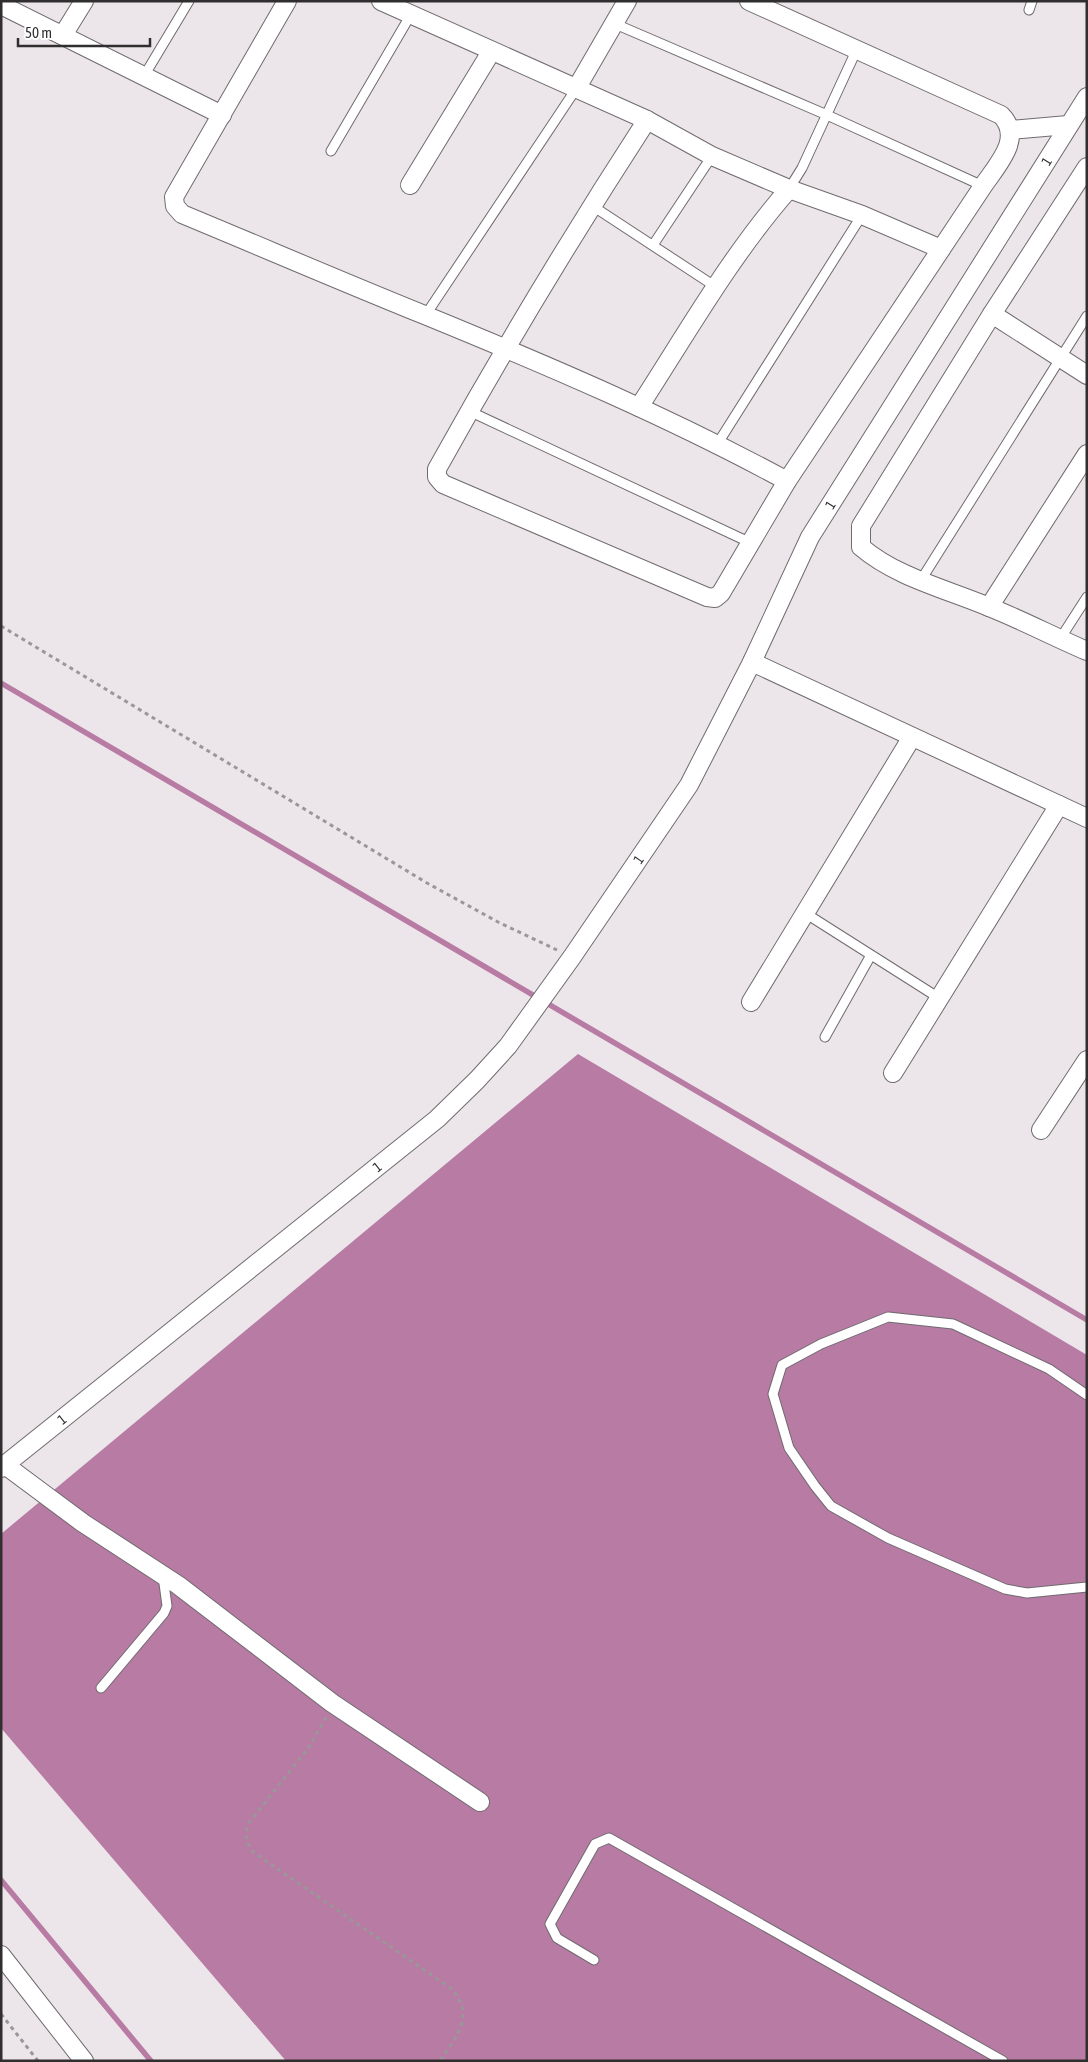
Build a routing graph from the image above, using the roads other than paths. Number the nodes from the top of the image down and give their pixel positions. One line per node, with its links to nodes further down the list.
1 (84, 1): 10 (street)
2 (189, 1): 13 (lane)
3 (287, 1): 16 (street)
4 (381, 1): 8 (street)
5 (627, 1): 9 (street)
6 (749, 1): 11 (street)
7 (1, 5): 10 (street)
8 (410, 16): 12 (street); 21 (lane)
9 (613, 23): 14 (street); 17 (lane)
10 (62, 35): 13 (street)
11 (857, 49): 17 (lane); 20 (street)
12 (491, 52): 14 (street); 24 (street)
13 (144, 76): 16 (street)
14 (576, 89): 18 (street); 33 (lane)
15 (1086, 98): 19 (street, 1)
16 (222, 115): 33 (street)
17 (827, 116): 25 (lane); 26 (lane)
18 (647, 120): 22 (street); 27 (street)
19 (1068, 125): 20 (street); 49 (street, 1)
20 (1011, 130): 25 (street)
21 (331, 151)
22 (712, 156): 26 (street); 29 (lane)
23 (1087, 167): 32 (street)
24 (410, 185)
25 (984, 186): 30 (street)
26 (789, 189): 28 (street); 31 (street)
27 (591, 205): 29 (lane); 35 (street)
28 (862, 215): 30 (street); 40 (lane)
29 (653, 245): 31 (lane)
30 (941, 250): 42 (street)
31 (716, 287): 38 (street)
32 (992, 314): 36 (street); 44 (street)
33 (425, 316): 35 (street)
34 (1087, 316): 36 (lane)
35 (505, 348): 38 (street); 39 (street)
36 (1060, 358): 37 (street); 44 (lane)
37 (1087, 375)
38 (639, 407): 40 (street)
39 (469, 411): 43 (lane); 43 (street)
40 (718, 443): 42 (street)
41 (1087, 454): 46 (street)
42 (787, 481): 43 (street)
43 (751, 543)
44 (921, 580): 46 (street)
45 (1087, 597): 47 (lane)
46 (989, 607): 47 (street)
47 (1060, 640): 48 (street)
48 (1087, 651)
49 (752, 662): 50 (street); 62 (street, 1)
50 (912, 737): 51 (street); 53 (street)
51 (1059, 805): 52 (street); 55 (street)
52 (1087, 818)
53 (805, 913): 54 (lane); 56 (street)
54 (871, 955): 55 (lane); 57 (lane)
55 (939, 998): 59 (street)
56 (751, 1002)
57 (825, 1037)
58 (1087, 1060): 60 (street)
59 (893, 1073)
60 (1041, 1130)
61 (1087, 1395): 64 (lane)
62 (3, 1467): 63 (street)
63 (163, 1576): 65 (lane); 66 (street)
64 (1087, 1587)
65 (102, 1688)
66 (480, 1802)
67 (1, 1955): 69 (street)
68 (594, 1960): 70 (lane)
69 (84, 2061)
70 (1003, 2061)

